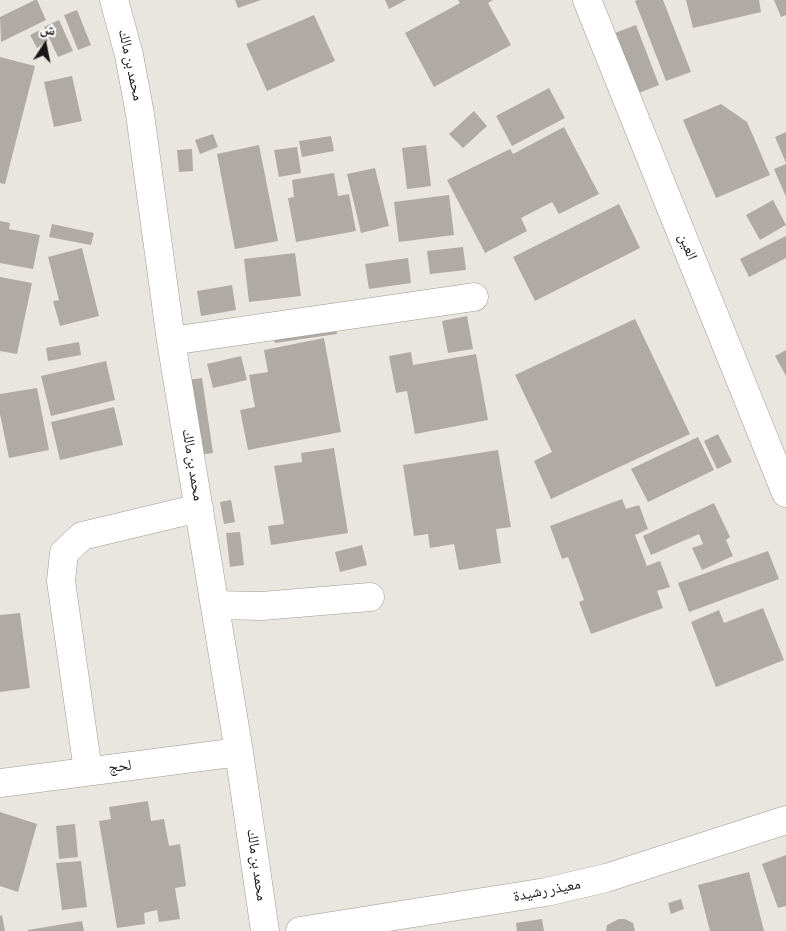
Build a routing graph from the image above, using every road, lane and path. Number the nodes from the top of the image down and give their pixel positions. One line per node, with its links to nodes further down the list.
1 (114, 0): 4 (street, محمد بن مالك)
2 (587, 0): 5 (street, العين)
3 (474, 298): 4 (street)
4 (171, 341): 6 (street, محمد بن مالك)
5 (786, 493)
6 (199, 508): 8 (street, محمد بن مالك); 10 (street)
7 (370, 597): 8 (street)
8 (215, 604): 9 (street, محمد بن مالك)
9 (239, 752): 10 (street, لحج); 13 (street, محمد بن مالك)
10 (88, 771): 11 (street, لحج)
11 (0, 783)
12 (786, 820): 14 (street, معيذر رشيدة)
13 (265, 931)
14 (300, 931)

